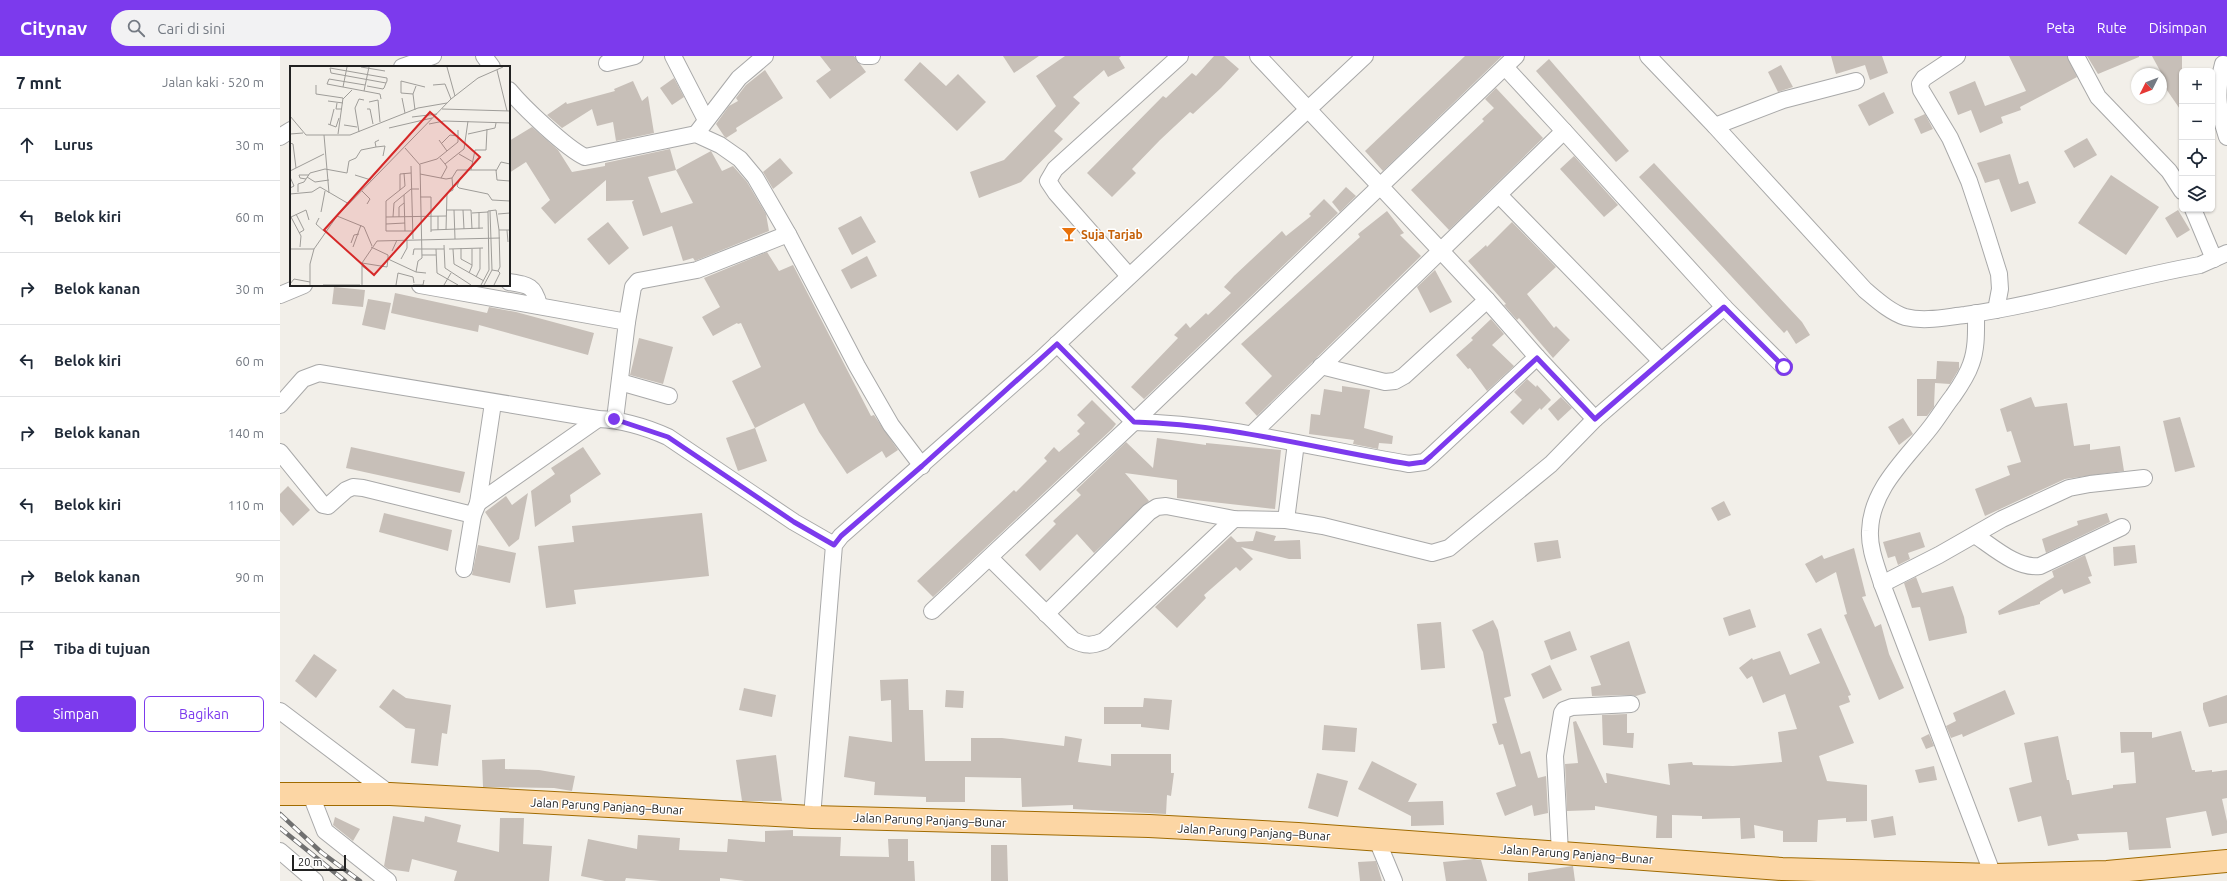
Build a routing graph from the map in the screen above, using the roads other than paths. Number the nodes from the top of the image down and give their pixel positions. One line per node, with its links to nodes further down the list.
1 (433, 56): 17 (street)
2 (484, 56): 18 (street)
3 (635, 56): 15 (street)
4 (673, 56): 23 (street)
5 (765, 56): 23 (street)
6 (864, 56): 7 (street)
7 (872, 56)
8 (1180, 56): 37 (street)
9 (1258, 56): 22 (street)
10 (1365, 56): 22 (street)
11 (1648, 56): 24 (street)
12 (1957, 56): 45 (street)
13 (2076, 56): 30 (street)
14 (1511, 61): 26 (street); 31 (street)
15 (607, 64)
16 (2223, 64): 29 (street)
17 (405, 66)
18 (491, 66)
19 (1856, 81): 24 (street)
20 (510, 92): 21 (street)
21 (515, 105): 27 (street)
22 (1308, 110): 31 (street); 37 (street)
23 (706, 120): 27 (street)
24 (1715, 126): 46 (street)
25 (290, 131): 28 (street)
26 (1564, 132): 32 (street); 44 (street)
27 (696, 134): 34 (street)
28 (280, 137)
29 (2227, 138)
30 (2179, 186)
31 (1380, 187): 35 (street); 60 (street)
32 (1499, 195): 35 (street); 50 (street)
33 (2195, 212): 36 (street)
34 (788, 234): 47 (street); 64 (street)
35 (1442, 252): 42 (street); 51 (street)
36 (2221, 256): 45 (street)
37 (1129, 276): 48 (street)
38 (510, 282): 43 (street)
39 (302, 286): 41 (street)
40 (427, 286): 43 (street)
41 (280, 295)
42 (1487, 300): 49 (street); 51 (street)
43 (539, 305): 47 (street)
44 (1724, 307): 50 (street); 52 (street)
45 (1996, 310): 46 (street)
46 (1976, 313): 74 (street)
47 (627, 322): 53 (street)
48 (1057, 344): 60 (street); 64 (street)
49 (1537, 358): 59 (street); 62 (street)
50 (1661, 361): 59 (street)
51 (1321, 366): 61 (street)
52 (1784, 367)
53 (620, 382): 54 (street); 58 (street)
54 (669, 396)
55 (493, 402): 56 (street); 57 (street); 66 (street)
56 (280, 406)
57 (598, 419): 58 (street); 66 (street)
58 (614, 419): 71 (street)
59 (1595, 419): 68 (street)
60 (1134, 422): 61 (street); 72 (street)
61 (1252, 434): 62 (street)
62 (1296, 443): 68 (street)
63 (280, 452): 66 (street)
64 (922, 466): 71 (street)
65 (2144, 478): 70 (street)
66 (476, 509): 73 (street)
67 (1234, 519): 68 (street); 76 (street); 76 (street)
68 (1286, 520)
69 (2122, 527): 70 (street)
70 (1975, 535): 74 (street)
71 (834, 545): 82 (street)
72 (990, 558): 75 (street); 76 (street)
73 (464, 569)
74 (1882, 584): 88 (street)
75 (932, 611)
76 (1046, 614)
77 (1631, 704): 85 (street)
78 (280, 711): 80 (street)
79 (280, 794): 81 (main road, Jalan Parung Panjang–Bunar)
80 (390, 794): 81 (main road, Jalan Parung Panjang–Bunar); 82 (main road, Jalan Parung Panjang–Bunar)
81 (311, 796): 90 (street)
82 (812, 817): 83 (main road, Jalan Parung Panjang–Bunar)
83 (1377, 840): 85 (main road, Jalan Parung Panjang–Bunar); 91 (street)
84 (280, 851): 89 (street)
85 (1560, 853): 87 (main road, Jalan Parung Panjang–Bunar)
86 (2227, 861): 88 (main road, Jalan Parung Panjang–Bunar)
87 (1781, 875): 88 (main road, Jalan Parung Panjang–Bunar)
88 (1993, 875)
89 (315, 881)
90 (388, 881)
91 (1394, 881)

